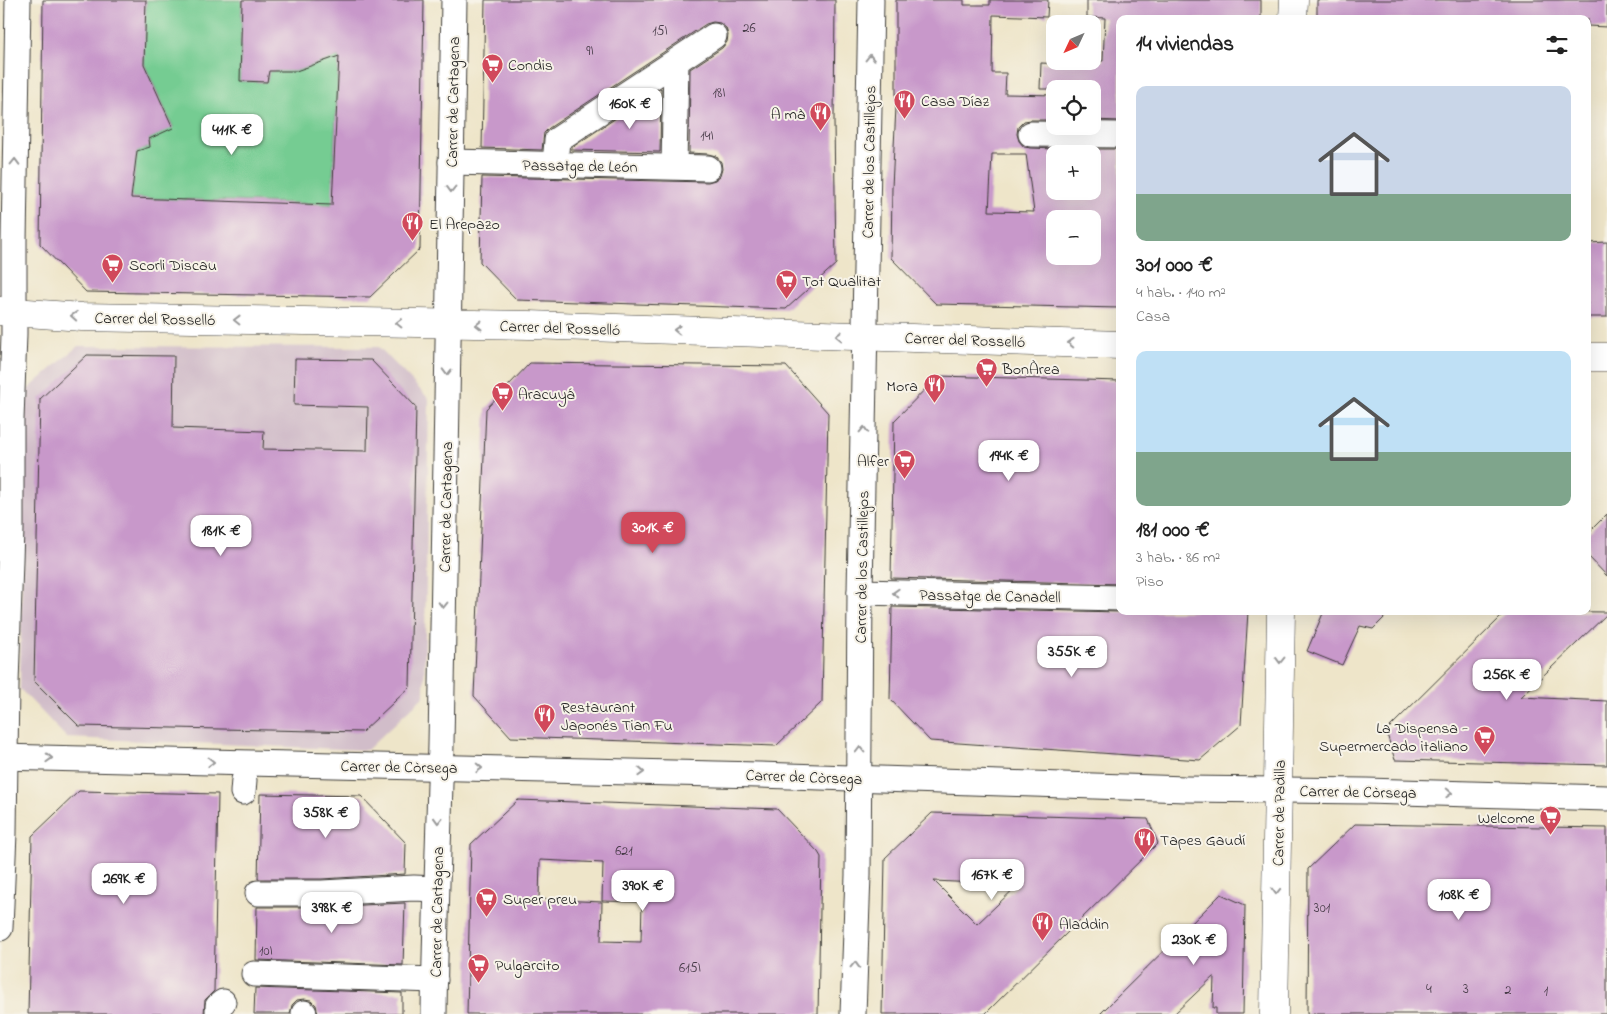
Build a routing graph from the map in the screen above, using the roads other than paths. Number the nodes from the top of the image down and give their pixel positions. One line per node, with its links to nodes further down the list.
1 (18, 0): 14 (street, one-way to 1)
2 (454, 0): 10 (street, Carrer de Cartagena)
3 (871, 0): 16 (street, Carrer de los Castillejos, one-way to 3)
4 (1294, 0): 5 (main road)
5 (1293, 15)
6 (714, 36): 7 (street)
7 (676, 62): 11 (street); 12 (street)
8 (1032, 134): 9 (street)
9 (1116, 135)
10 (452, 162): 11 (street, Passatge de León); 15 (street, Carrer de Cartagena, one-way to 15)
11 (555, 164): 12 (street, Passatge de León)
12 (674, 166): 13 (street, Passatge de León)
13 (708, 168)
14 (7, 311): 15 (main road, Carrer del Rosselló, one-way to 14); 23 (street)
15 (448, 324): 16 (main road, Carrer del Rosselló, one-way to 15); 24 (street, Carrer de Cartagena, one-way to 24)
16 (866, 336): 17 (main road, Carrer del Rosselló, one-way to 16); 20 (street, Carrer de los Castillejos, one-way to 16)
17 (1116, 345)
18 (1591, 357): 19 (main road)
19 (1607, 357)
20 (860, 592): 21 (street, Passatge de Canadell, one-way to 20); 25 (street, Carrer de los Castillejos, one-way to 20)
21 (1116, 598)
22 (1281, 615): 26 (main road, Carrer de Padilla, one-way to 26)
23 (3, 757): 24 (street, Carrer de Còrsega, one-way to 24); 30 (street)
24 (440, 767): 25 (street, Carrer de Còrsega, one-way to 25); 28 (street, Carrer de Cartagena, one-way to 28)
25 (859, 778): 26 (street, Carrer de Còrsega); 34 (street, Carrer de los Castillejos, one-way to 25)
26 (1278, 790): 27 (street, Carrer de Còrsega, one-way to 27); 35 (main road, Carrer de Padilla, one-way to 35)
27 (1607, 798)
28 (436, 889): 29 (street); 32 (street, Carrer de Cartagena)
29 (258, 894)
30 (0, 928)
31 (254, 974): 32 (street)
32 (435, 980): 33 (street, Carrer de Cartagena)
33 (434, 1014)
34 (853, 1014)
35 (1274, 1014)

